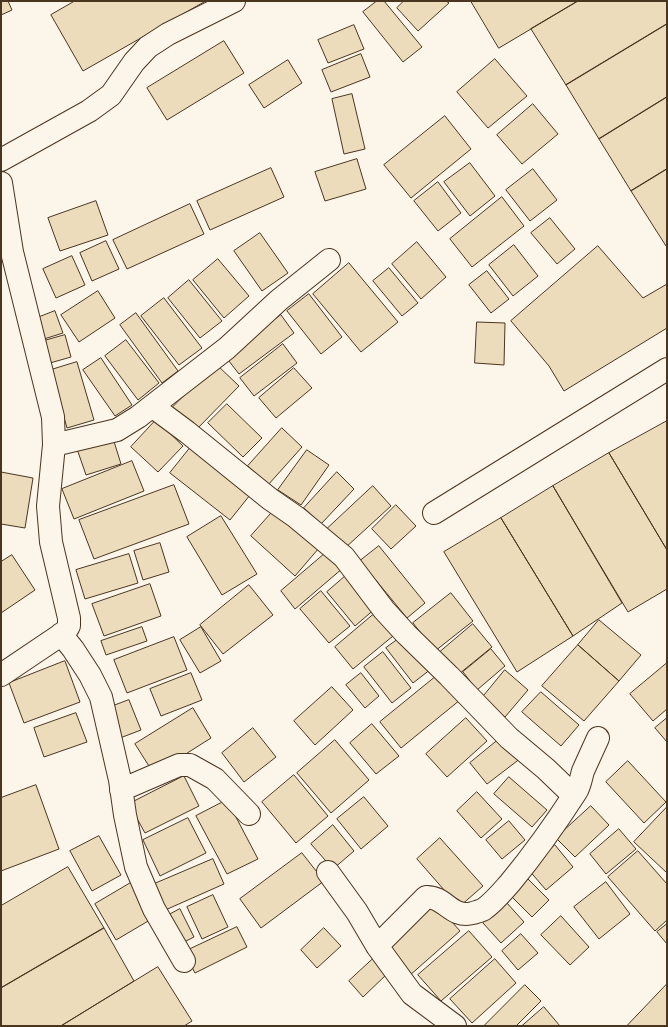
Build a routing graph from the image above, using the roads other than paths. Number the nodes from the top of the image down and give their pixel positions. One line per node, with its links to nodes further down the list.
1 (234, 1): 2 (street)
2 (1, 160)
3 (1, 183): 7 (street)
4 (329, 260): 6 (street)
5 (667, 369): 8 (street)
6 (152, 406): 7 (street); 13 (street)
7 (54, 445): 9 (street)
8 (434, 513)
9 (61, 634): 10 (street); 12 (street)
10 (1, 675)
11 (598, 738): 13 (street)
12 (121, 790): 14 (street); 17 (street)
13 (573, 795): 16 (street)
14 (249, 814)
15 (328, 872): 16 (street)
16 (377, 946): 18 (street)
17 (184, 961)
18 (455, 1026)

